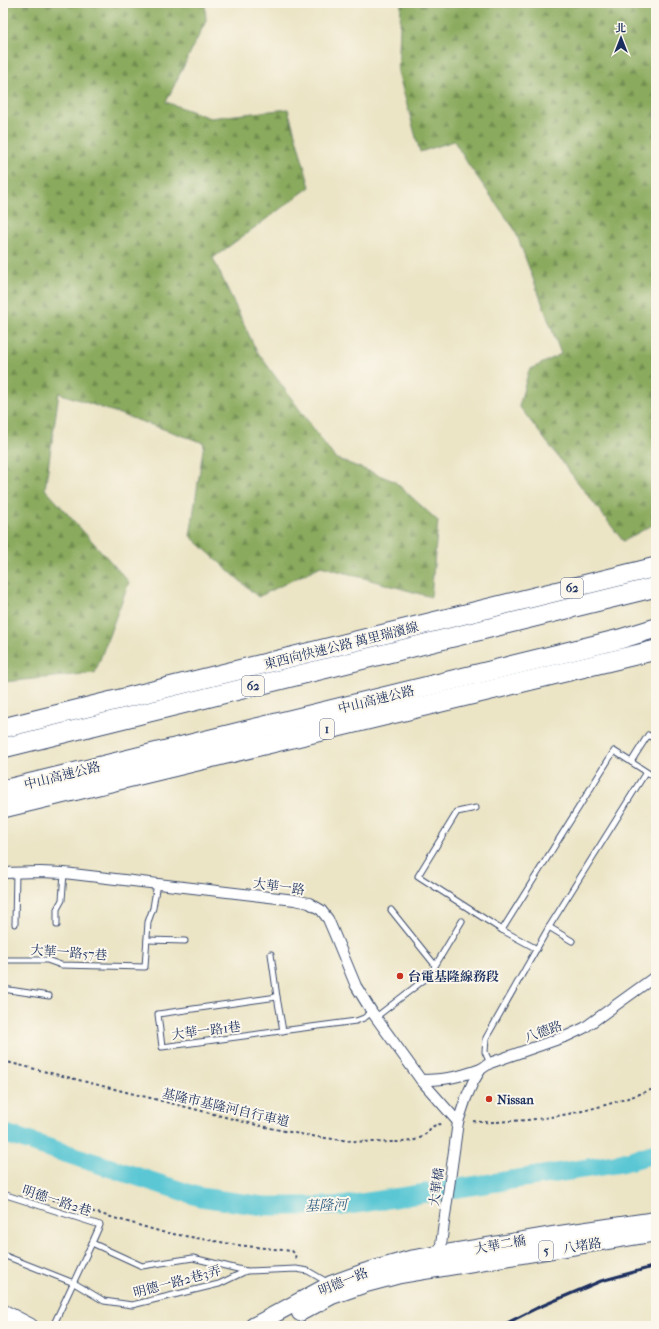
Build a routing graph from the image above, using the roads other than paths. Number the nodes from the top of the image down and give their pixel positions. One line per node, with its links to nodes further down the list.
1 (656, 567): 7 (highway, 東西向快速公路 萬里瑞濱線 / 62)
2 (656, 587): 9 (highway, 東西向快速公路 萬里瑞濱線 / 62)
3 (656, 624): 5 (highway)
4 (656, 628): 5 (highway, 中山高速公路 / 1)
5 (620, 639): 13 (highway, 中山高速公路 / 1)
6 (655, 650): 14 (highway, 中山高速公路 / 1)
7 (3, 728)
8 (656, 740): 10 (lane)
9 (3, 748)
10 (631, 762): 11 (lane); 25 (lane)
11 (646, 772): 12 (lane); 24 (lane)
12 (656, 778)
13 (3, 790)
14 (3, 808)
15 (476, 808): 25 (lane)
16 (16, 872): 17 (street, 大華一路); 18 (street, 大華一路); 22 (lane)
17 (3, 873)
18 (64, 873): 19 (street, 大華一路); 23 (lane)
19 (157, 883): 26 (lane, 大華一路57巷); 37 (street, 大華一路)
20 (391, 910): 32 (lane)
21 (462, 921): 32 (lane, 大華一路1巷)
22 (15, 924)
23 (57, 925)
24 (549, 927): 28 (lane); 29 (lane)
25 (502, 930): 29 (lane)
26 (147, 940): 27 (lane); 31 (lane, 大華一路57巷)
27 (185, 941)
28 (572, 941)
29 (537, 949): 39 (lane)
30 (271, 954): 36 (lane)
31 (3, 960)
32 (435, 965): 37 (lane, 大華一路1巷)
33 (656, 976): 39 (street, 八德路)
34 (3, 989): 35 (lane)
35 (49, 996)
36 (277, 997): 38 (lane); 38 (lane, 大華一路1巷)
37 (374, 1014): 38 (lane, 大華一路1巷); 41 (street, 大華一路)
38 (283, 1031)
39 (490, 1063): 40 (street, 八德路)
40 (481, 1069): 41 (street); 42 (street, 八德路)
41 (421, 1080): 42 (street, 大華一路)
42 (458, 1122): 48 (street, 大華橋)
43 (3, 1194): 46 (lane, 明德一路2巷)
44 (656, 1220): 48 (main road, 大華二橋 / 5)
45 (656, 1233): 48 (main road, 八堵路 / 5)
46 (92, 1243): 49 (lane); 50 (lane)
47 (3, 1256): 50 (lane, 明德一路2巷3弄)
48 (438, 1262): 51 (main road, 明德一路 / 5); 56 (main road, 明德一路 / 5)
49 (246, 1271): 50 (lane, 明德一路2巷3弄); 51 (lane)
50 (74, 1283): 54 (lane)
51 (331, 1284): 55 (main road, 明德一路 / 5)
52 (3, 1312): 53 (street)
53 (30, 1326)
54 (53, 1326)
55 (254, 1326)
56 (275, 1326)

